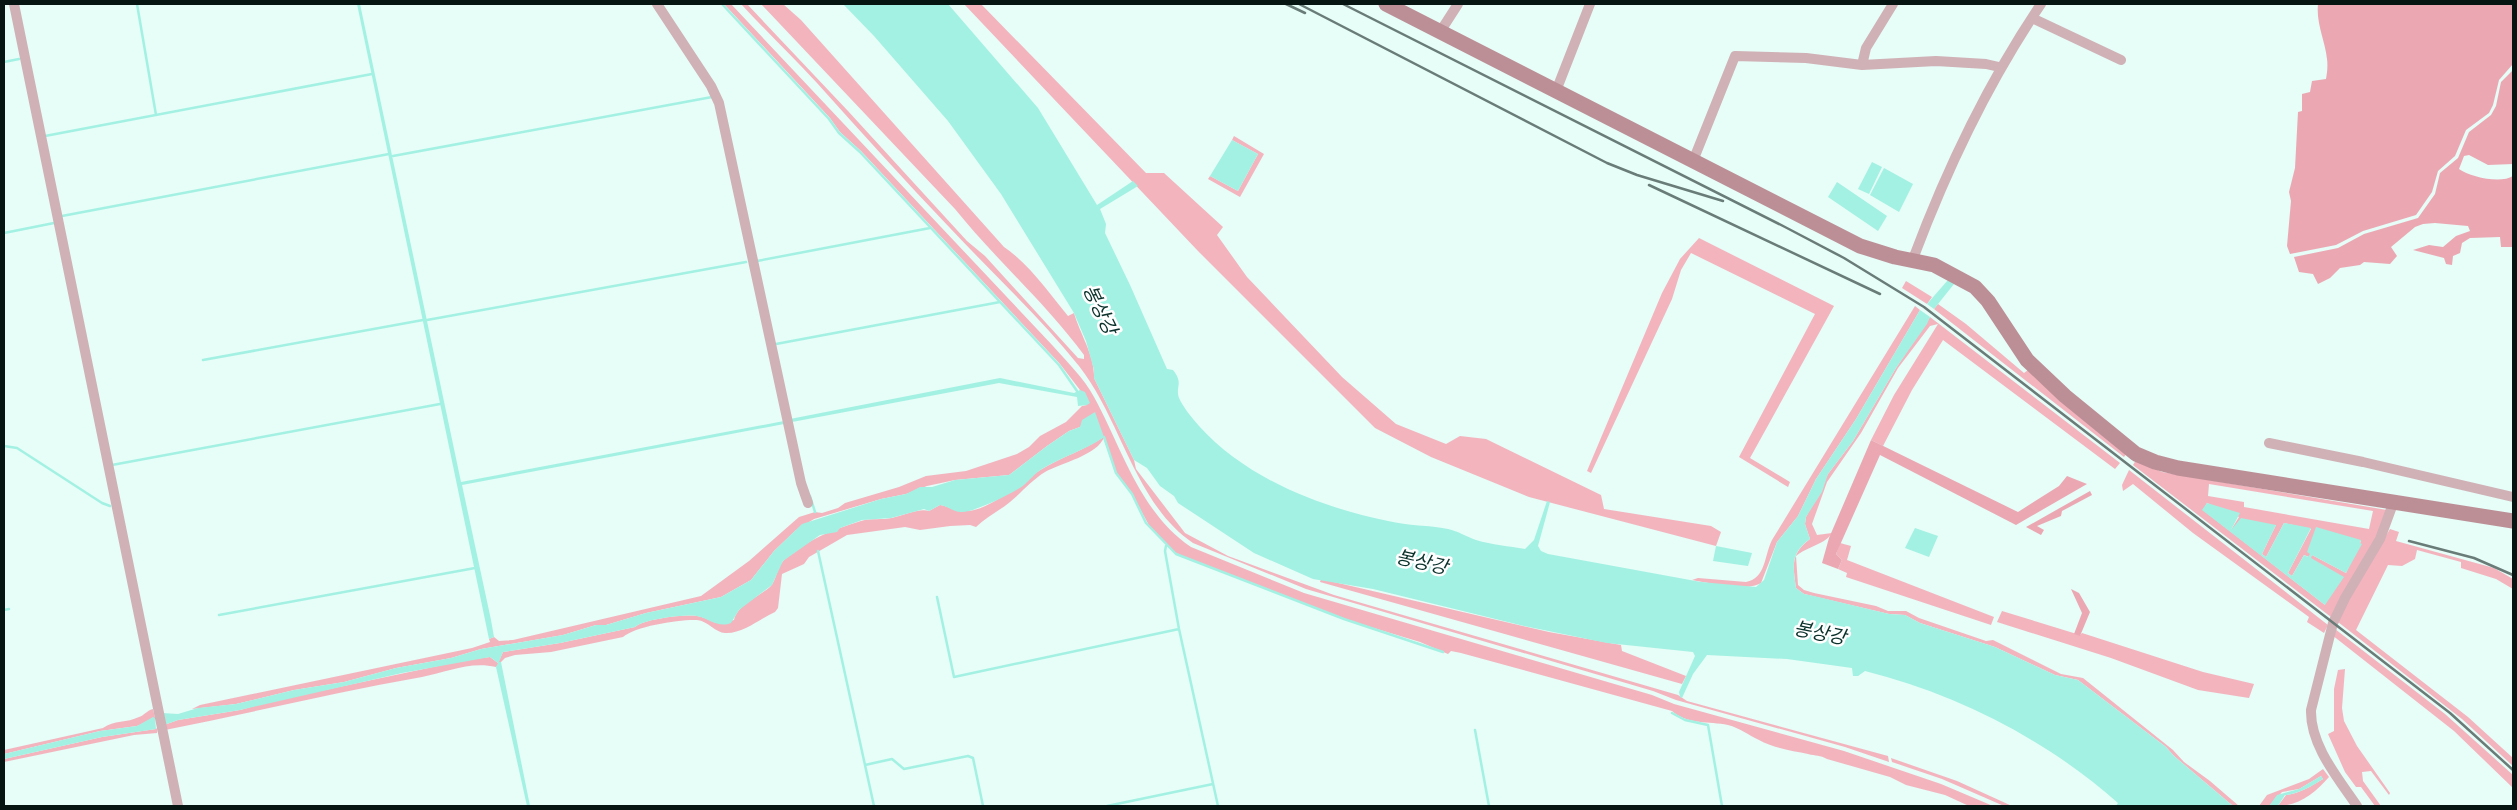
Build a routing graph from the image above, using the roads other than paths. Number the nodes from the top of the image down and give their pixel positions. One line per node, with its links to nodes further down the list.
1 (14, 4): 21 (street)
2 (657, 4): 19 (street)
3 (1386, 4): 9 (main road)
4 (1458, 4): 9 (street)
5 (1590, 4): 13 (street)
6 (1893, 4): 11 (street)
7 (2041, 4): 8 (street)
8 (2032, 18): 10 (street); 12 (street)
9 (1440, 32): 13 (main road)
10 (2121, 60)
11 (1862, 65): 12 (street); 14 (street)
12 (2000, 68): 15 (street)
13 (1556, 91): 14 (main road)
14 (1693, 161): 15 (main road)
15 (1913, 259): 18 (main road)
16 (2268, 443): 17 (street)
17 (2513, 497)
18 (2394, 501): 20 (main road); 22 (street)
19 (808, 503)
20 (2513, 521)
21 (178, 806)
22 (2357, 806)

